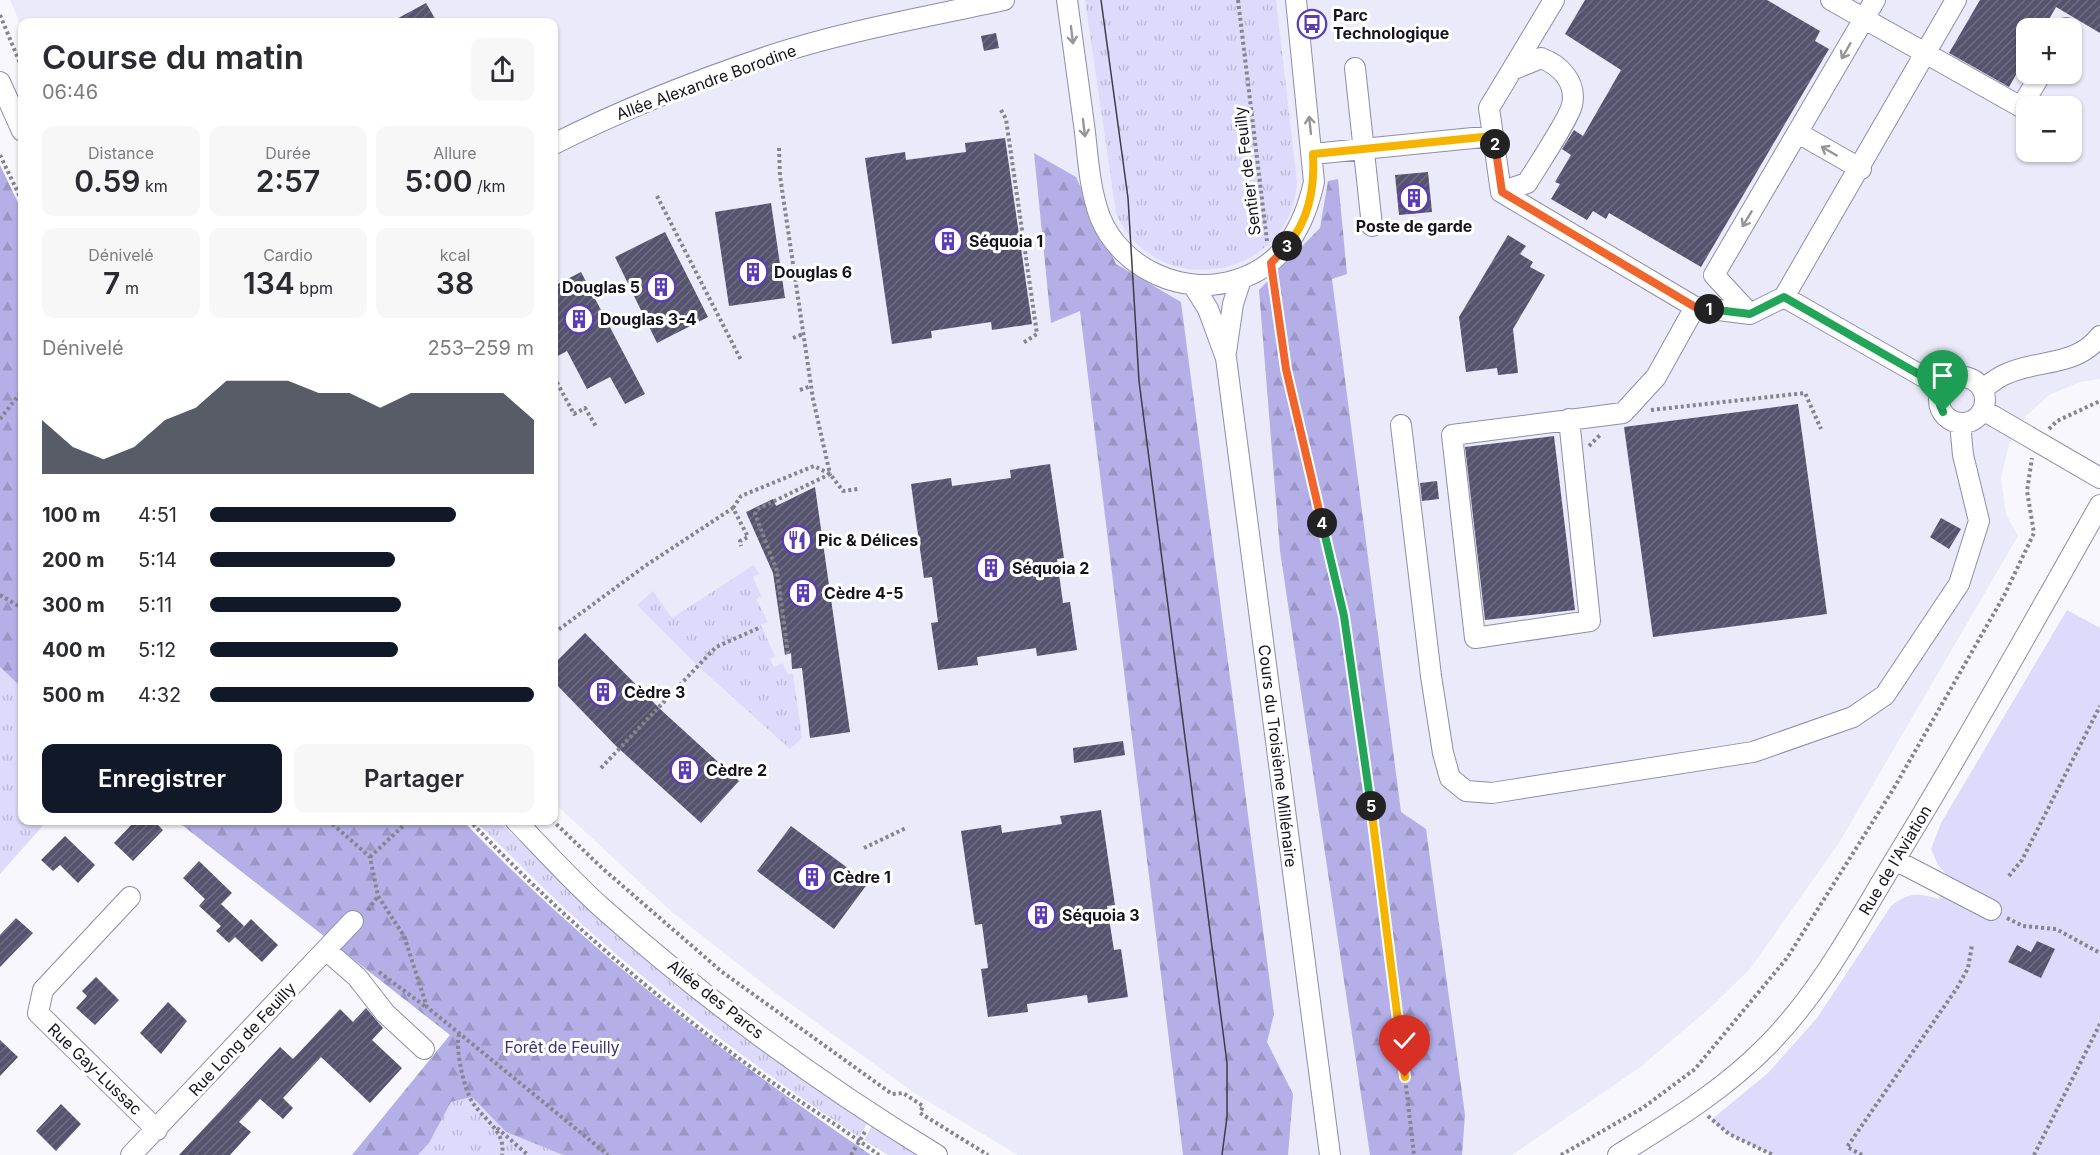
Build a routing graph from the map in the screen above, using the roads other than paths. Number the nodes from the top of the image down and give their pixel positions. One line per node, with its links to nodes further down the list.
1 (1004, 0): 17 (street, Allée Alexandre Borodine)
2 (1067, 0): 24 (street, one-way to 24)
3 (1296, 0): 19 (street, one-way to 3)
4 (1554, 0): 11 (street)
5 (1831, 0): 8 (street)
6 (1875, 0): 8 (street)
7 (1956, 0): 9 (street)
8 (1864, 19): 9 (street); 15 (street, one-way to 15)
9 (1925, 52): 13 (street); 20 (street)
10 (1355, 68): 18 (street)
11 (1512, 70): 16 (street); 21 (street)
12 (0, 82): 14 (street)
13 (2035, 84)
14 (18, 121)
15 (1798, 133): 20 (street, one-way to 15); 27 (street, one-way to 27)
16 (1493, 136): 18 (street); 21 (street)
17 (558, 142)
18 (1364, 149): 19 (street); 22 (street)
19 (1313, 154): 23 (street)
20 (1861, 169): 25 (street)
21 (1502, 192): 26 (street)
22 (1372, 226)
23 (1241, 279): 24 (street); 29 (street, Cours du Troisième Millénaire)
24 (1193, 285): 29 (street, Cours du Troisième Millénaire)
25 (1784, 297): 27 (street); 30 (street)
26 (1695, 307): 27 (street); 33 (street)
27 (1750, 314)
28 (2100, 336): 31 (street)
29 (1226, 358): 48 (street, Cours du Troisième Millénaire)
30 (1943, 388): 31 (street); 34 (street)
31 (1982, 389): 32 (street)
32 (1983, 410): 34 (street); 36 (street)
33 (1569, 419): 33 (street)
34 (1960, 423): 35 (street)
35 (1401, 424)
36 (2100, 478)
37 (2100, 505): 39 (street, Rue de l'Aviation)
38 (519, 825): 47 (street, Allée des Parcs)
39 (1895, 860): 41 (street); 49 (street, Rue de l'Aviation)
40 (130, 897): 45 (street, Rue Gay-Lussac)
41 (1991, 910)
42 (353, 921): 43 (street, Rue Long de Feuilly)
43 (326, 950): 44 (street); 45 (street, Rue Long de Feuilly)
44 (424, 1049)
45 (157, 1130): 46 (street, Rue Long de Feuilly)
46 (131, 1155)
47 (937, 1155)
48 (1330, 1155)
49 (1618, 1155)

